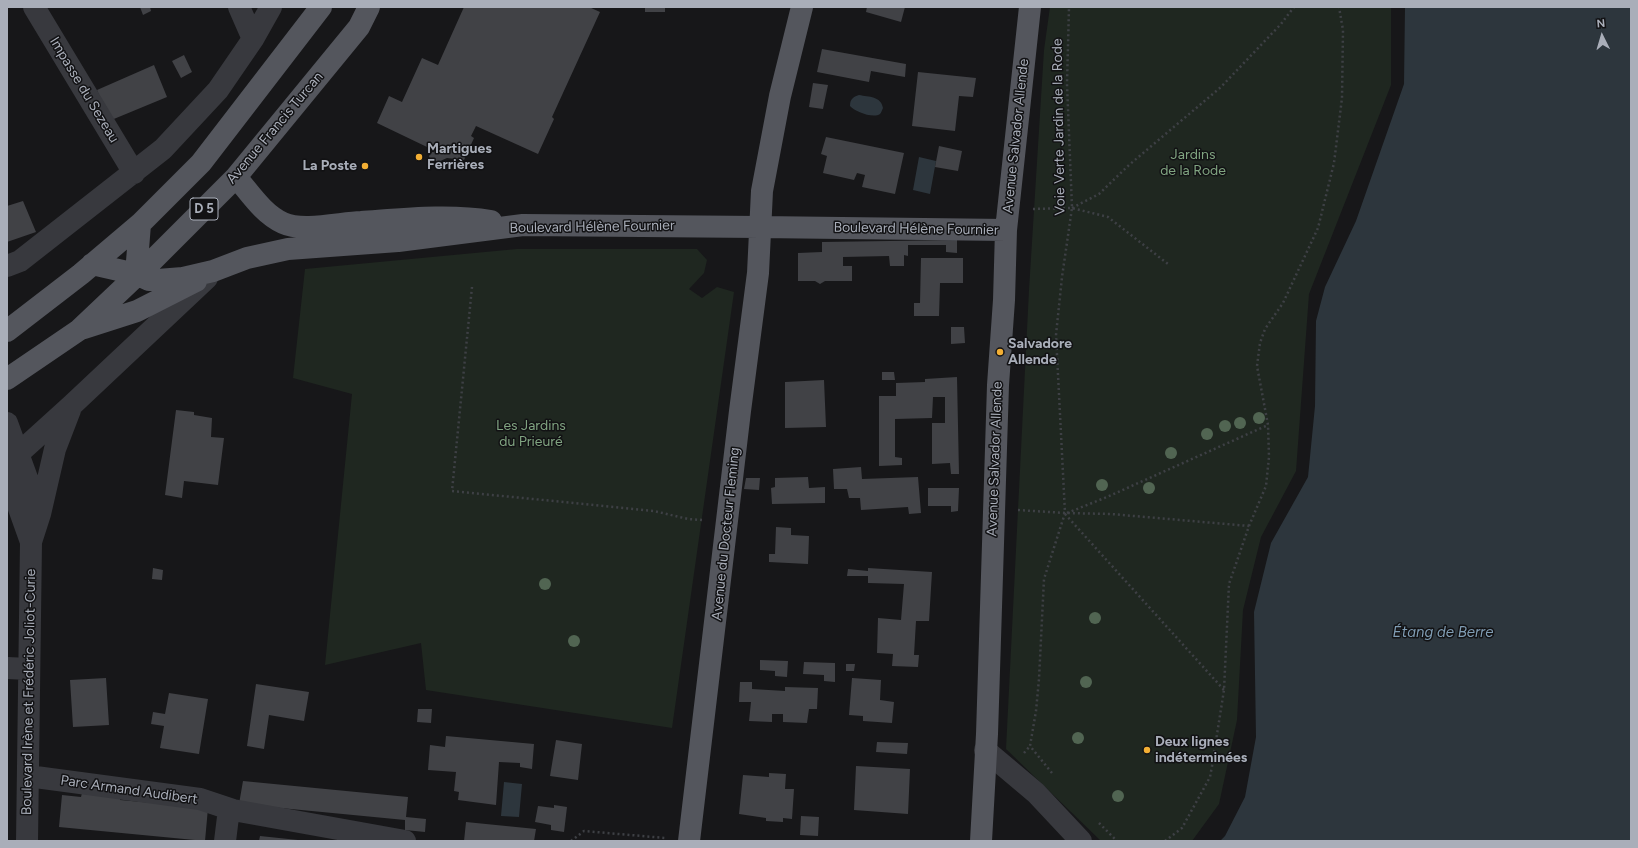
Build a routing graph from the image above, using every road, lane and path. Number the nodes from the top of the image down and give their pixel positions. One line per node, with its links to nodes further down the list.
1 (34, 7): 12 (street, Impasse du Sezeau)
2 (239, 7): 11 (street)
3 (271, 7): 11 (street)
4 (321, 7): 16 (main road, D 5)
5 (369, 7): 13 (main road, Avenue Francis Turcan / D 5)
6 (802, 7): 18 (main road, Avenue du Docteur Fleming)
7 (1030, 7): 14 (main road, Avenue Salvador Allende)
8 (1069, 7): 15 (path, Voie Verte Jardin de la Rode)
9 (1294, 7): 15 (path)
10 (1338, 7): 33 (path)
11 (253, 39): 12 (street)
12 (134, 173): 22 (street)
13 (236, 177): 17 (main road); 24 (main road, Avenue Francis Turcan / D 5)
14 (1009, 198): 15 (path); 19 (main road, Avenue Salvador Allende)
15 (1072, 208): 21 (path); 38 (path, Voie Verte Jardin de la Rode)
16 (140, 224): 20 (main road, D 5); 24 (main road)
17 (523, 225): 18 (main road, Boulevard Hélène Fournier); 23 (main road, Boulevard Hélène Fournier)
18 (760, 226): 19 (main road, Boulevard Hélène Fournier); 39 (main road, Avenue du Docteur Fleming)
19 (1006, 230): 36 (main road, Avenue Salvador Allende)
20 (92, 264): 24 (main road, Boulevard Hélène Fournier); 26 (main road, D 5)
21 (1168, 264)
22 (7, 266)
23 (213, 272): 24 (main road, Boulevard Hélène Fournier); 28 (main road); 31 (street)
24 (136, 274): 28 (main road, Avenue Francis Turcan / D 5)
25 (472, 287): 39 (path)
26 (46, 302): 27 (main road); 29 (main road, D 5)
27 (7, 311)
28 (79, 330): 30 (main road, Avenue Francis Turcan / D 5)
29 (7, 331)
30 (7, 379)
31 (72, 406): 34 (street); 37 (street, Boulevard Irène et Frédéric Joliot-Curie)
32 (7, 423): 34 (street)
33 (1268, 425): 38 (path); 40 (path)
34 (13, 459): 37 (street)
35 (7, 475): 41 (street, Boulevard Irène et Frédéric Joliot-Curie)
36 (994, 508): 38 (path); 46 (main road, Avenue Salvador Allende)
37 (40, 514): 41 (street, Boulevard Irène et Frédéric Joliot-Curie)
38 (1065, 514): 40 (path); 44 (path); 45 (path, Voie Verte Jardin de la Rode)
39 (727, 521): 54 (main road, Avenue du Docteur Fleming)
40 (1249, 526): 44 (path)
41 (31, 542): 43 (street, Boulevard Irène et Frédéric Joliot-Curie)
42 (7, 668): 43 (street)
43 (29, 669): 47 (street, Boulevard Irène et Frédéric Joliot-Curie)
44 (1224, 690): 57 (path)
45 (1030, 746)
46 (985, 750): 55 (main road, Avenue Salvador Allende); 56 (street)
47 (28, 776): 48 (street, Parc Armand Audibert); 50 (street, Boulevard Irène et Frédéric Joliot-Curie)
48 (229, 809): 51 (street); 52 (street, Parc Armand Audibert)
49 (666, 838): 53 (path)
50 (27, 841)
51 (225, 841)
52 (405, 841)
53 (571, 841)
54 (689, 841)
55 (981, 841)
56 (1081, 841)
57 (1165, 841)

